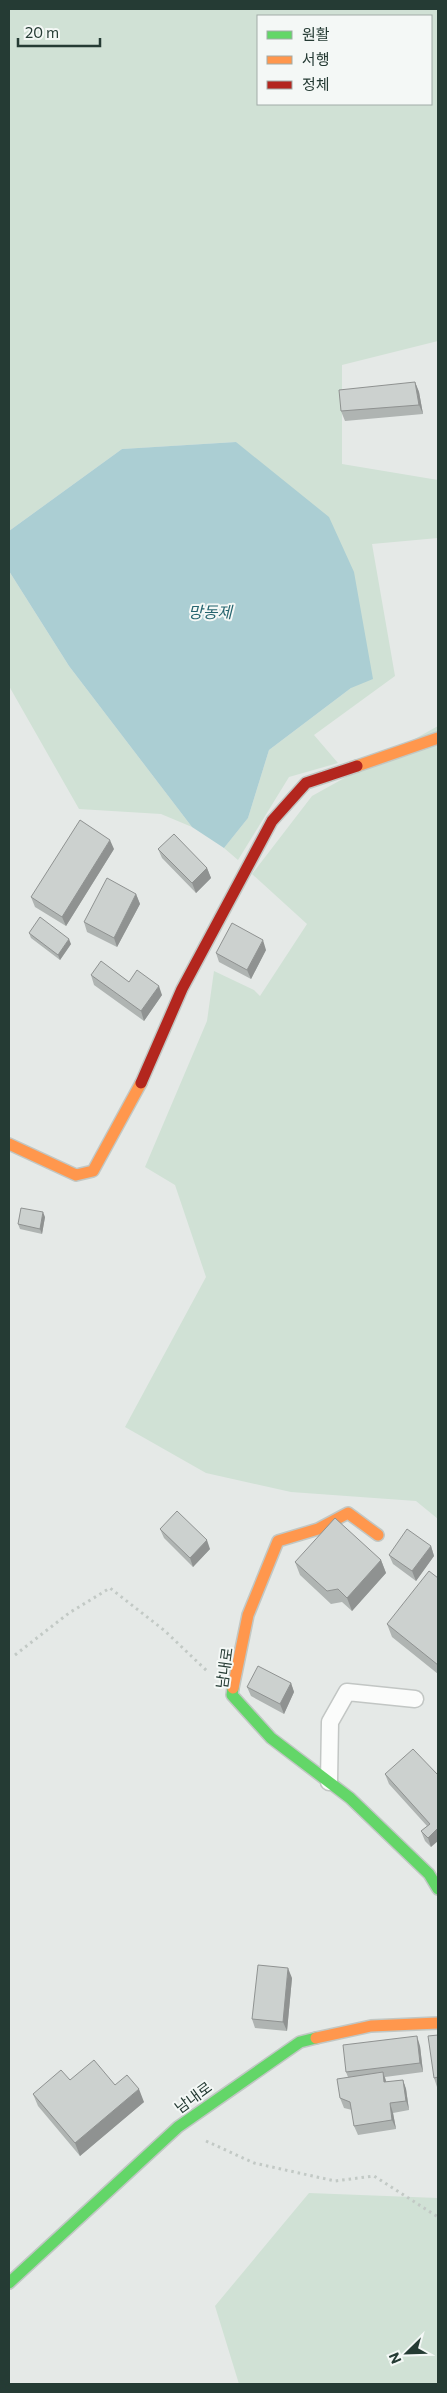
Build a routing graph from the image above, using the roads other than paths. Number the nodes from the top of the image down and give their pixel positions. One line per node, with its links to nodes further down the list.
1 (438, 738): 2 (street)
2 (9, 1144)
3 (378, 1535): 5 (street, 남내로)
4 (415, 1699): 5 (lane)
5 (329, 1782): 6 (street, 남내로)
6 (438, 1889)
7 (438, 2023): 8 (street, 남내로)
8 (9, 2283)

